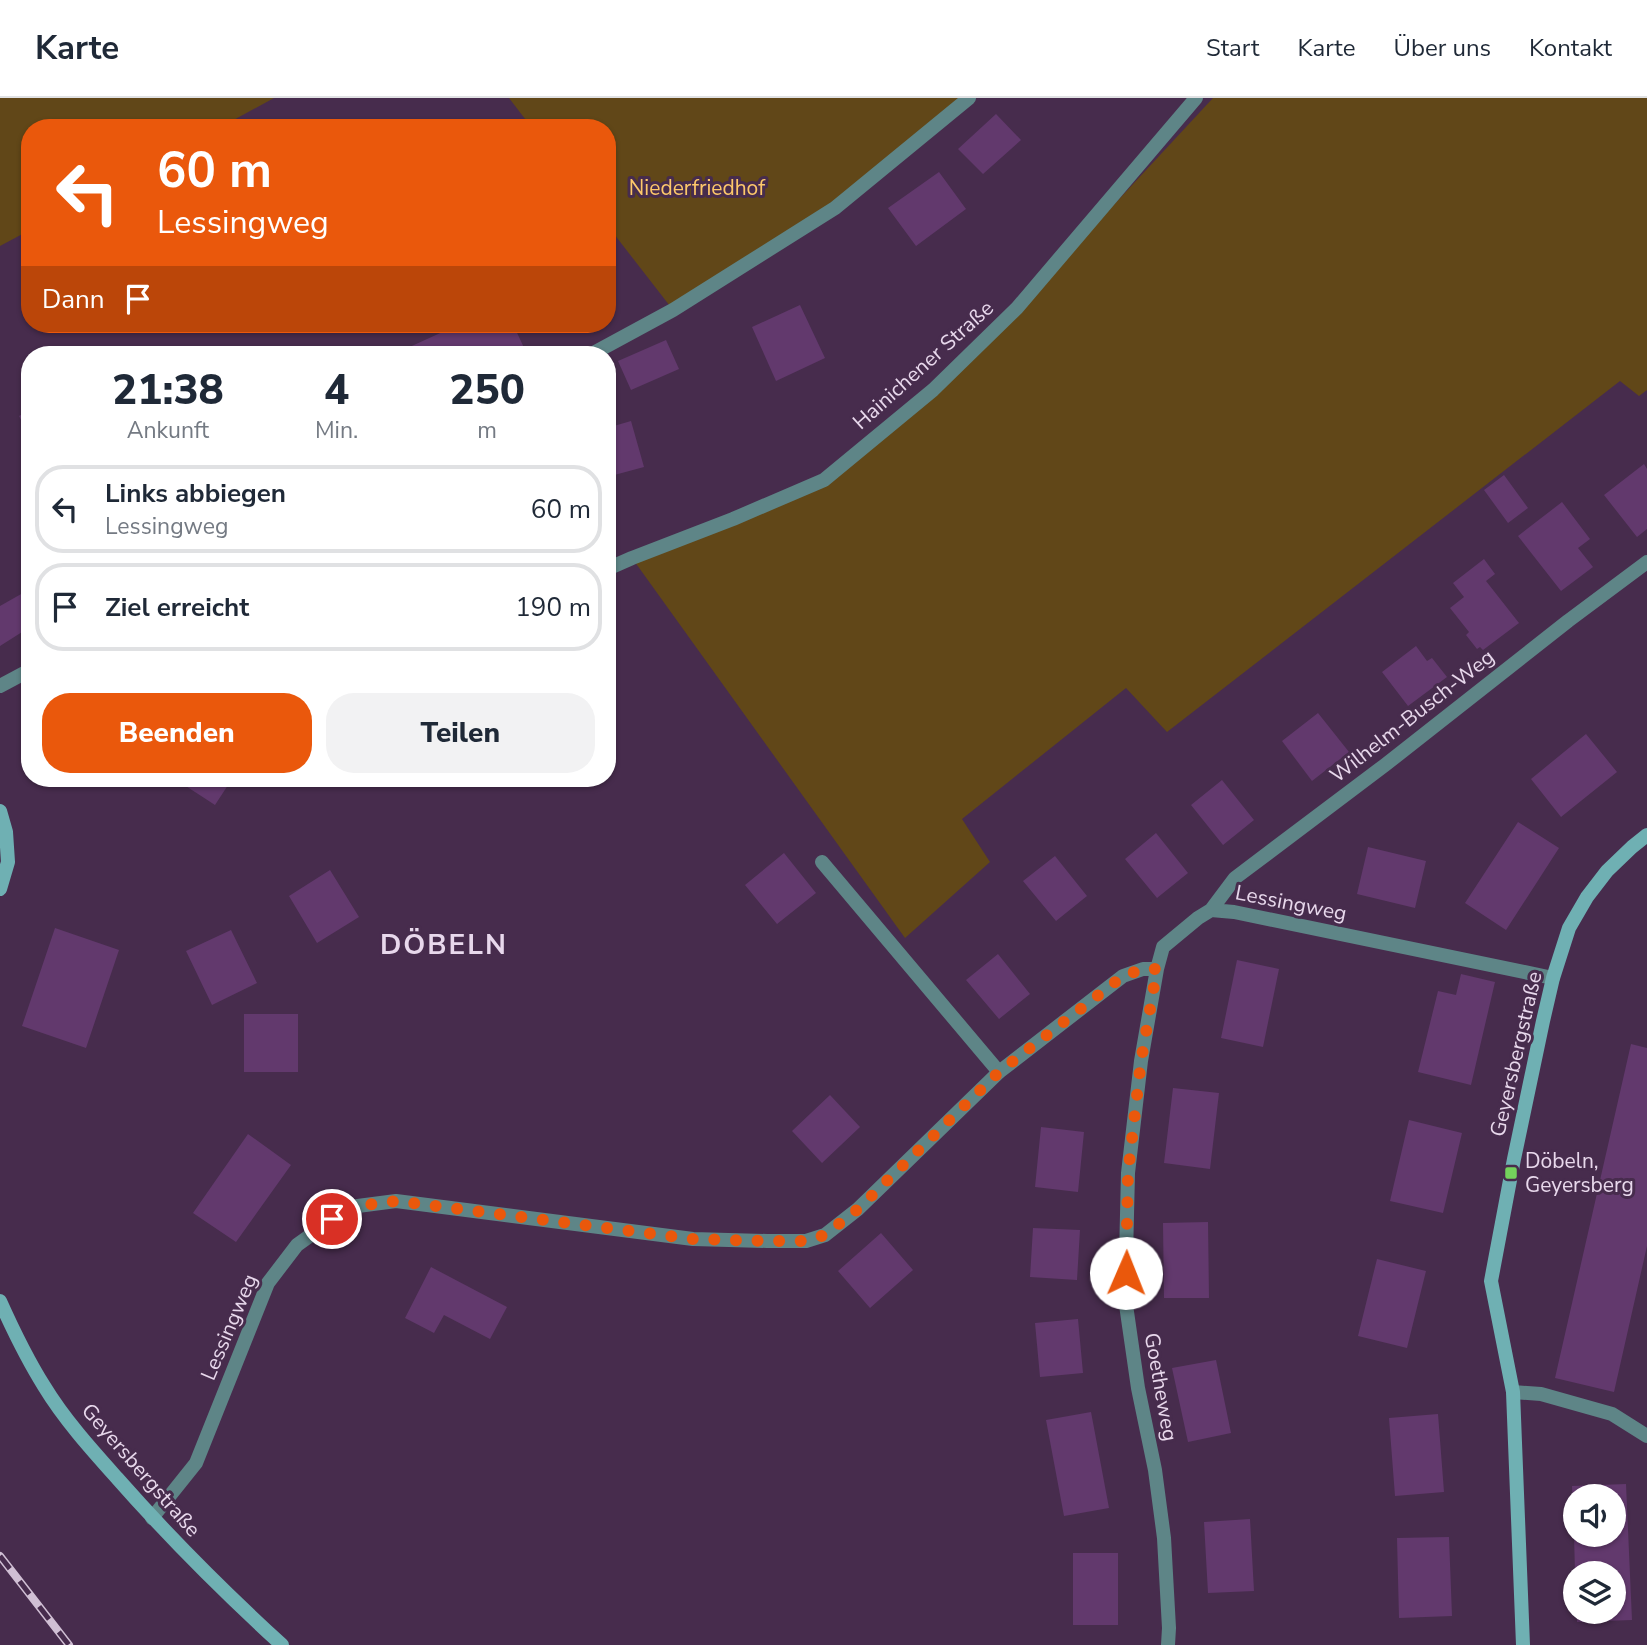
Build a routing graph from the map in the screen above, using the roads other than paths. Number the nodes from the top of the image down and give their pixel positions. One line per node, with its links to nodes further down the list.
1 (969, 98): 3 (street)
2 (1196, 98): 5 (street, Hainichener Straße)
3 (607, 346)
4 (1647, 562): 12 (street, Wilhelm-Busch-Weg)
5 (616, 565)
6 (21, 675): 7 (street)
7 (0, 686)
8 (0, 811): 11 (main road)
9 (1647, 835): 14 (main road, Geyersbergstraße)
10 (822, 862): 15 (street)
11 (0, 889)
12 (1211, 910): 13 (street, Lessingweg); 14 (street, Lessingweg)
13 (1157, 969): 15 (street, Lessingweg); 21 (street, Goetheweg)
14 (1553, 978): 17 (main road, Geyersbergstraße)
15 (999, 1072): 19 (street, Lessingweg)
16 (0, 1301): 19 (main road, Geyersbergstraße)
17 (1513, 1392): 18 (street); 22 (main road, Geyersbergstraße)
18 (1647, 1436)
19 (152, 1518): 20 (main road, Geyersbergstraße)
20 (282, 1645)
21 (1168, 1645)
22 (1523, 1645)

